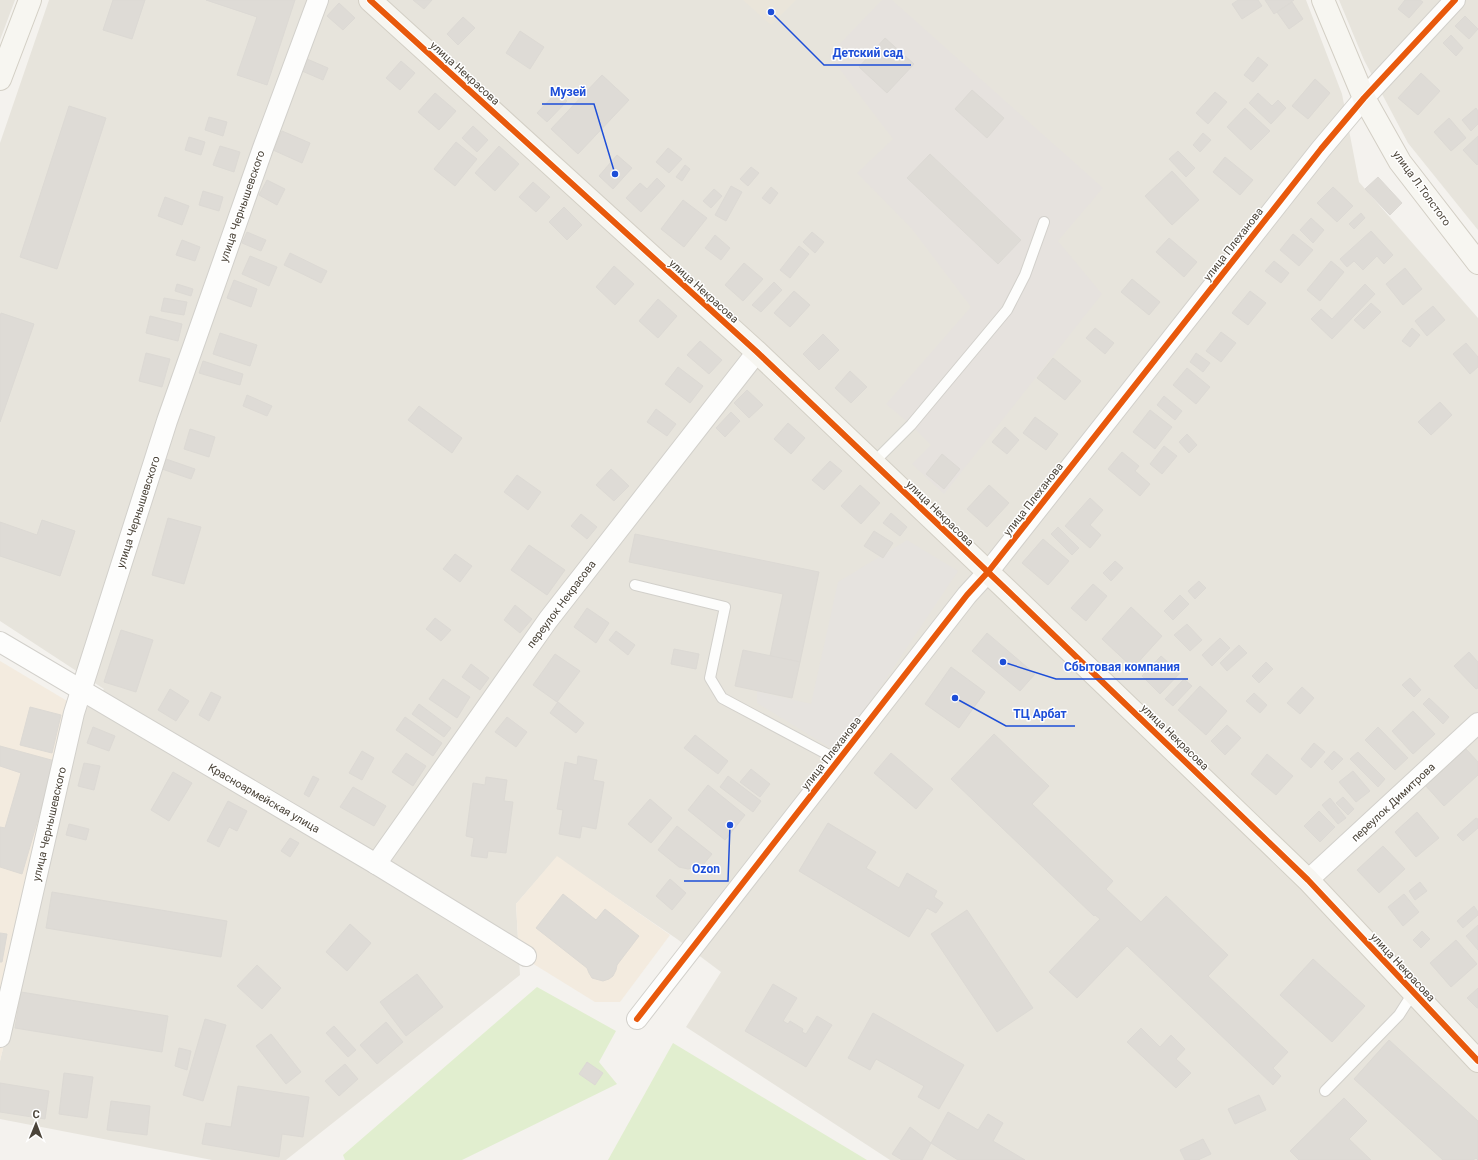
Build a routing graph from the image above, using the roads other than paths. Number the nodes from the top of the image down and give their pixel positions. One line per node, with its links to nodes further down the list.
1 (30, 0): 6 (street)
2 (318, 0): 15 (street, улица Чернышевского)
3 (370, 0): 10 (street, улица Некрасова)
4 (1323, 0): 7 (street, улица Л.Толстого)
5 (1456, 0): 7 (street, улица Плеханова)
6 (0, 79)
7 (1364, 98): 9 (street, улица Л.Толстого); 12 (street, улица Плеханова)
8 (1044, 222): 11 (lane)
9 (1478, 264)
10 (757, 352): 11 (street, улица Некрасова); 18 (street, переулок Некрасова)
11 (873, 463): 12 (street, улица Некрасова)
12 (988, 572): 17 (street, улица Плеханова); 19 (street, улица Некрасова)
13 (635, 585): 17 (lane)
14 (0, 642): 15 (street, Красноармейская улица)
15 (81, 691): 18 (street, Красноармейская улица); 23 (street, улица Чернышевского)
16 (1478, 723): 19 (street, переулок Димитрова)
17 (838, 760): 22 (street, улица Плеханова)
18 (376, 864): 20 (street, Красноармейская улица)
19 (1308, 880): 21 (street, улица Некрасова)
20 (526, 956)
21 (1414, 993): 24 (street, улица Некрасова); 25 (lane)
22 (637, 1019)
23 (0, 1037)
24 (1478, 1061)
25 (1325, 1092)

